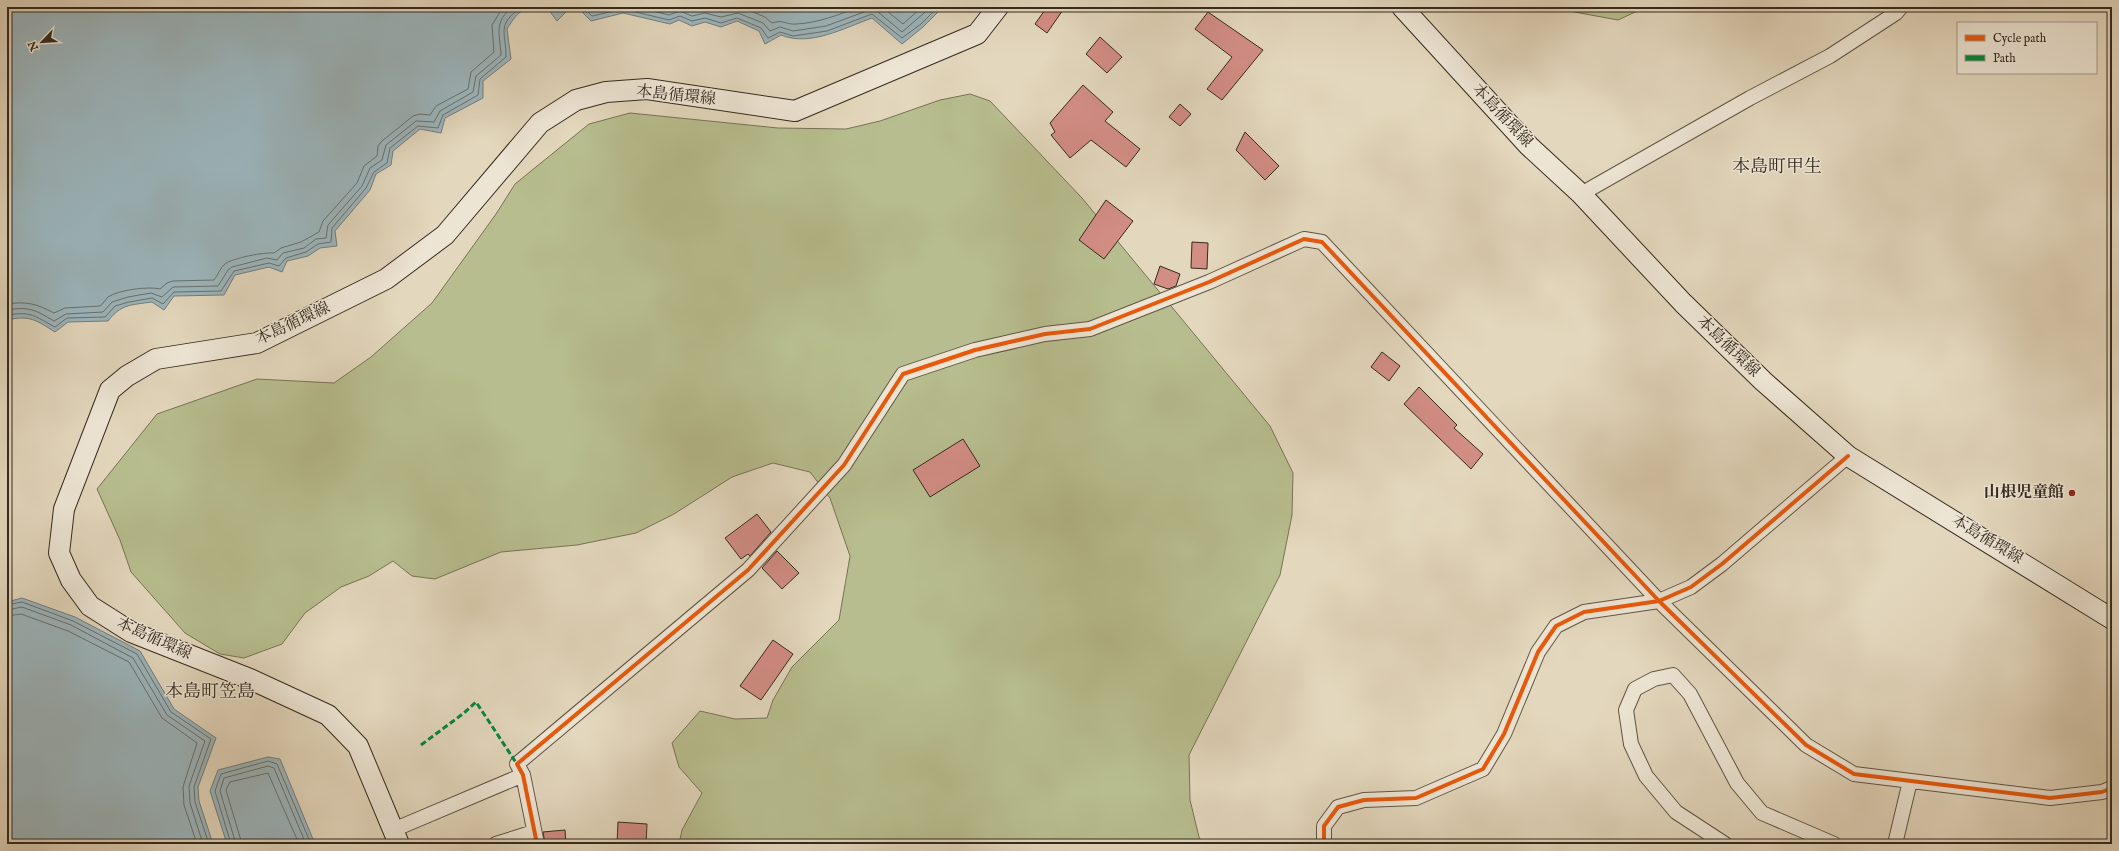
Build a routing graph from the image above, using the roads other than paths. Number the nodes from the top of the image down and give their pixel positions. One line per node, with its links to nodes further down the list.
1 (998, 7): 11 (main road, 本島循環線)
2 (1402, 7): 4 (main road, 本島循環線)
3 (1901, 7): 4 (street)
4 (1581, 194): 5 (main road, 本島循環線)
5 (1848, 456): 6 (street); 7 (main road, 本島循環線)
6 (1659, 601): 8 (street); 9 (street); 14 (street)
7 (2112, 619)
8 (522, 775): 11 (street); 12 (street)
9 (1910, 781): 10 (street); 17 (street)
10 (2112, 788)
11 (396, 837)
12 (535, 838): 13 (street)
13 (496, 844)
14 (1324, 844)
15 (1725, 844): 16 (street)
16 (1834, 844)
17 (1894, 844)

